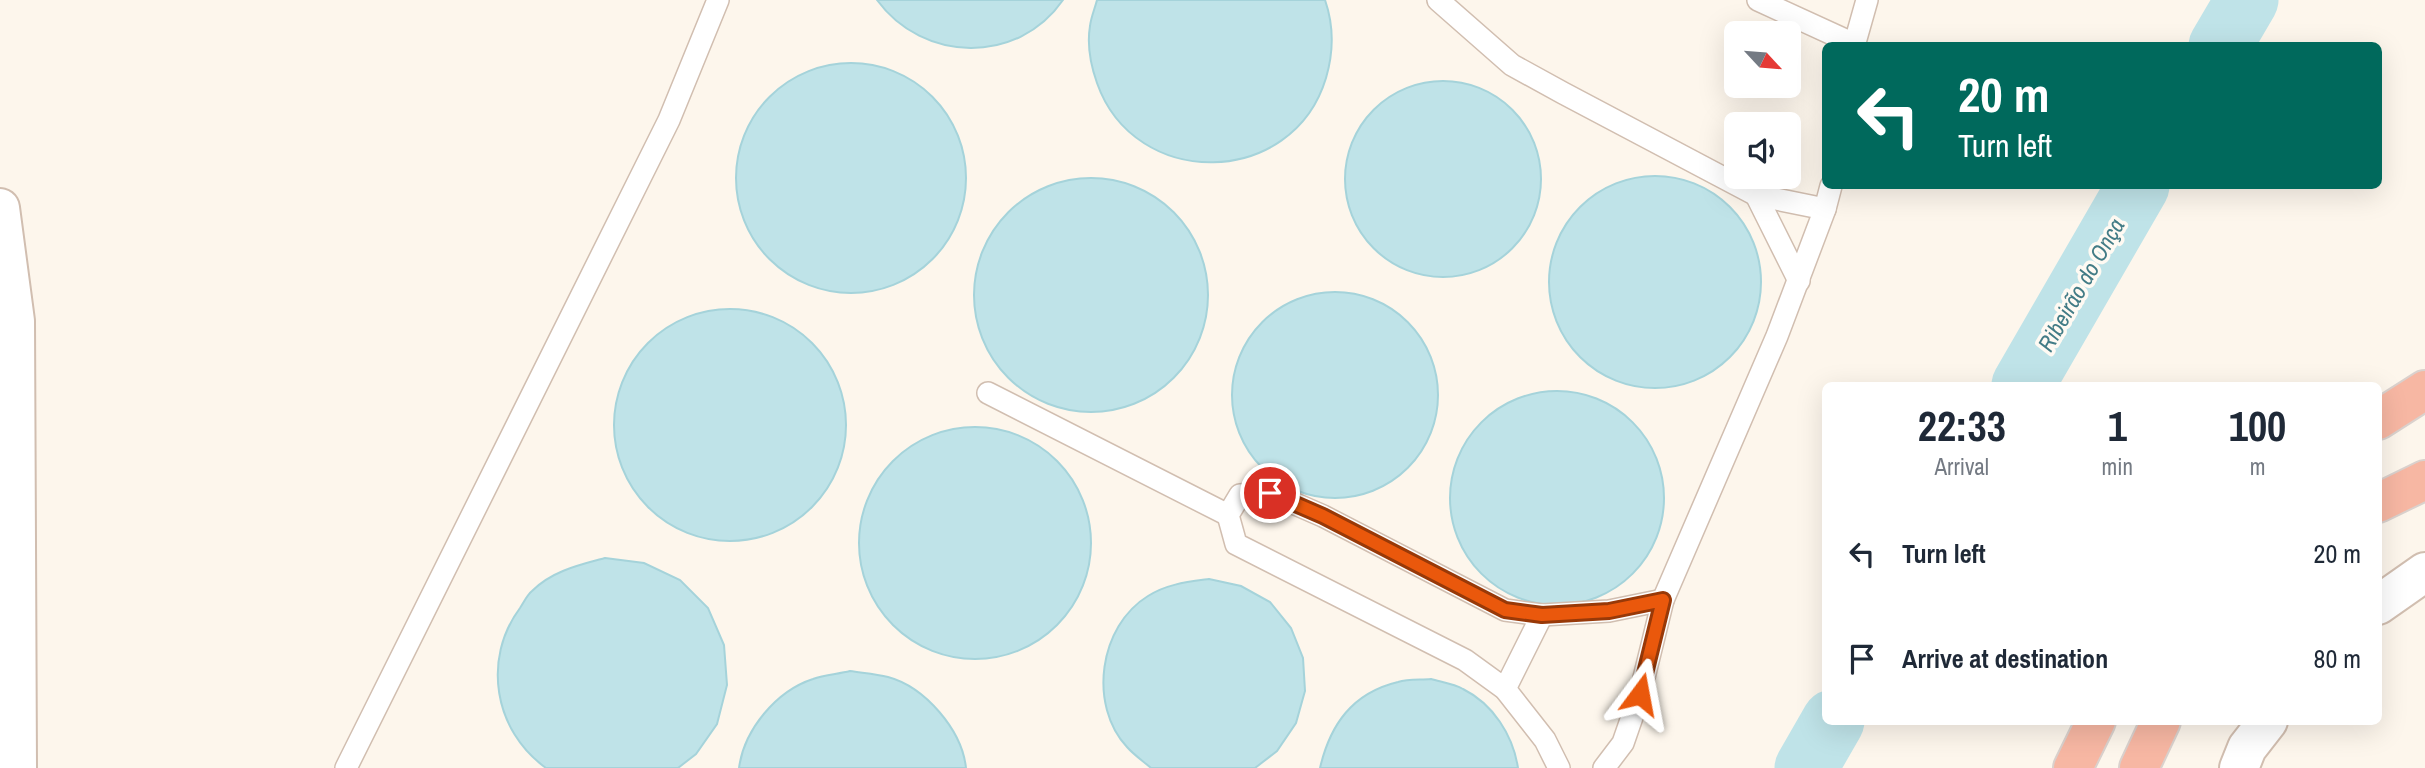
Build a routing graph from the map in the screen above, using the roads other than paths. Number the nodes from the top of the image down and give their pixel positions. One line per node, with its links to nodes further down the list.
1 (718, 0): 27 (lane)
2 (1438, 0): 8 (lane)
3 (1758, 0): 5 (lane)
4 (1867, 0): 6 (lane)
5 (1848, 42)
6 (1855, 42)
7 (1830, 189): 10 (lane)
8 (1756, 195): 10 (lane); 11 (lane)
9 (0, 208): 26 (street)
10 (1825, 209): 11 (lane)
11 (1799, 281): 19 (lane)
12 (2425, 390): 14 (highway)
13 (988, 393): 17 (lane)
14 (2382, 417)
15 (2425, 480): 16 (highway)
16 (2382, 501)
17 (1228, 515): 21 (lane); 22 (lane)
18 (2425, 572): 20 (street)
19 (1663, 600): 21 (lane); 29 (lane)
20 (2382, 602)
21 (1542, 615): 22 (lane)
22 (1506, 689): 28 (lane)
23 (2094, 725): 30 (highway)
24 (2159, 725): 31 (highway)
25 (2265, 725): 32 (street)
26 (17, 768)
27 (346, 768)
28 (1559, 768)
29 (1604, 768)
30 (2073, 768)
31 (2139, 768)
32 (2239, 768)

